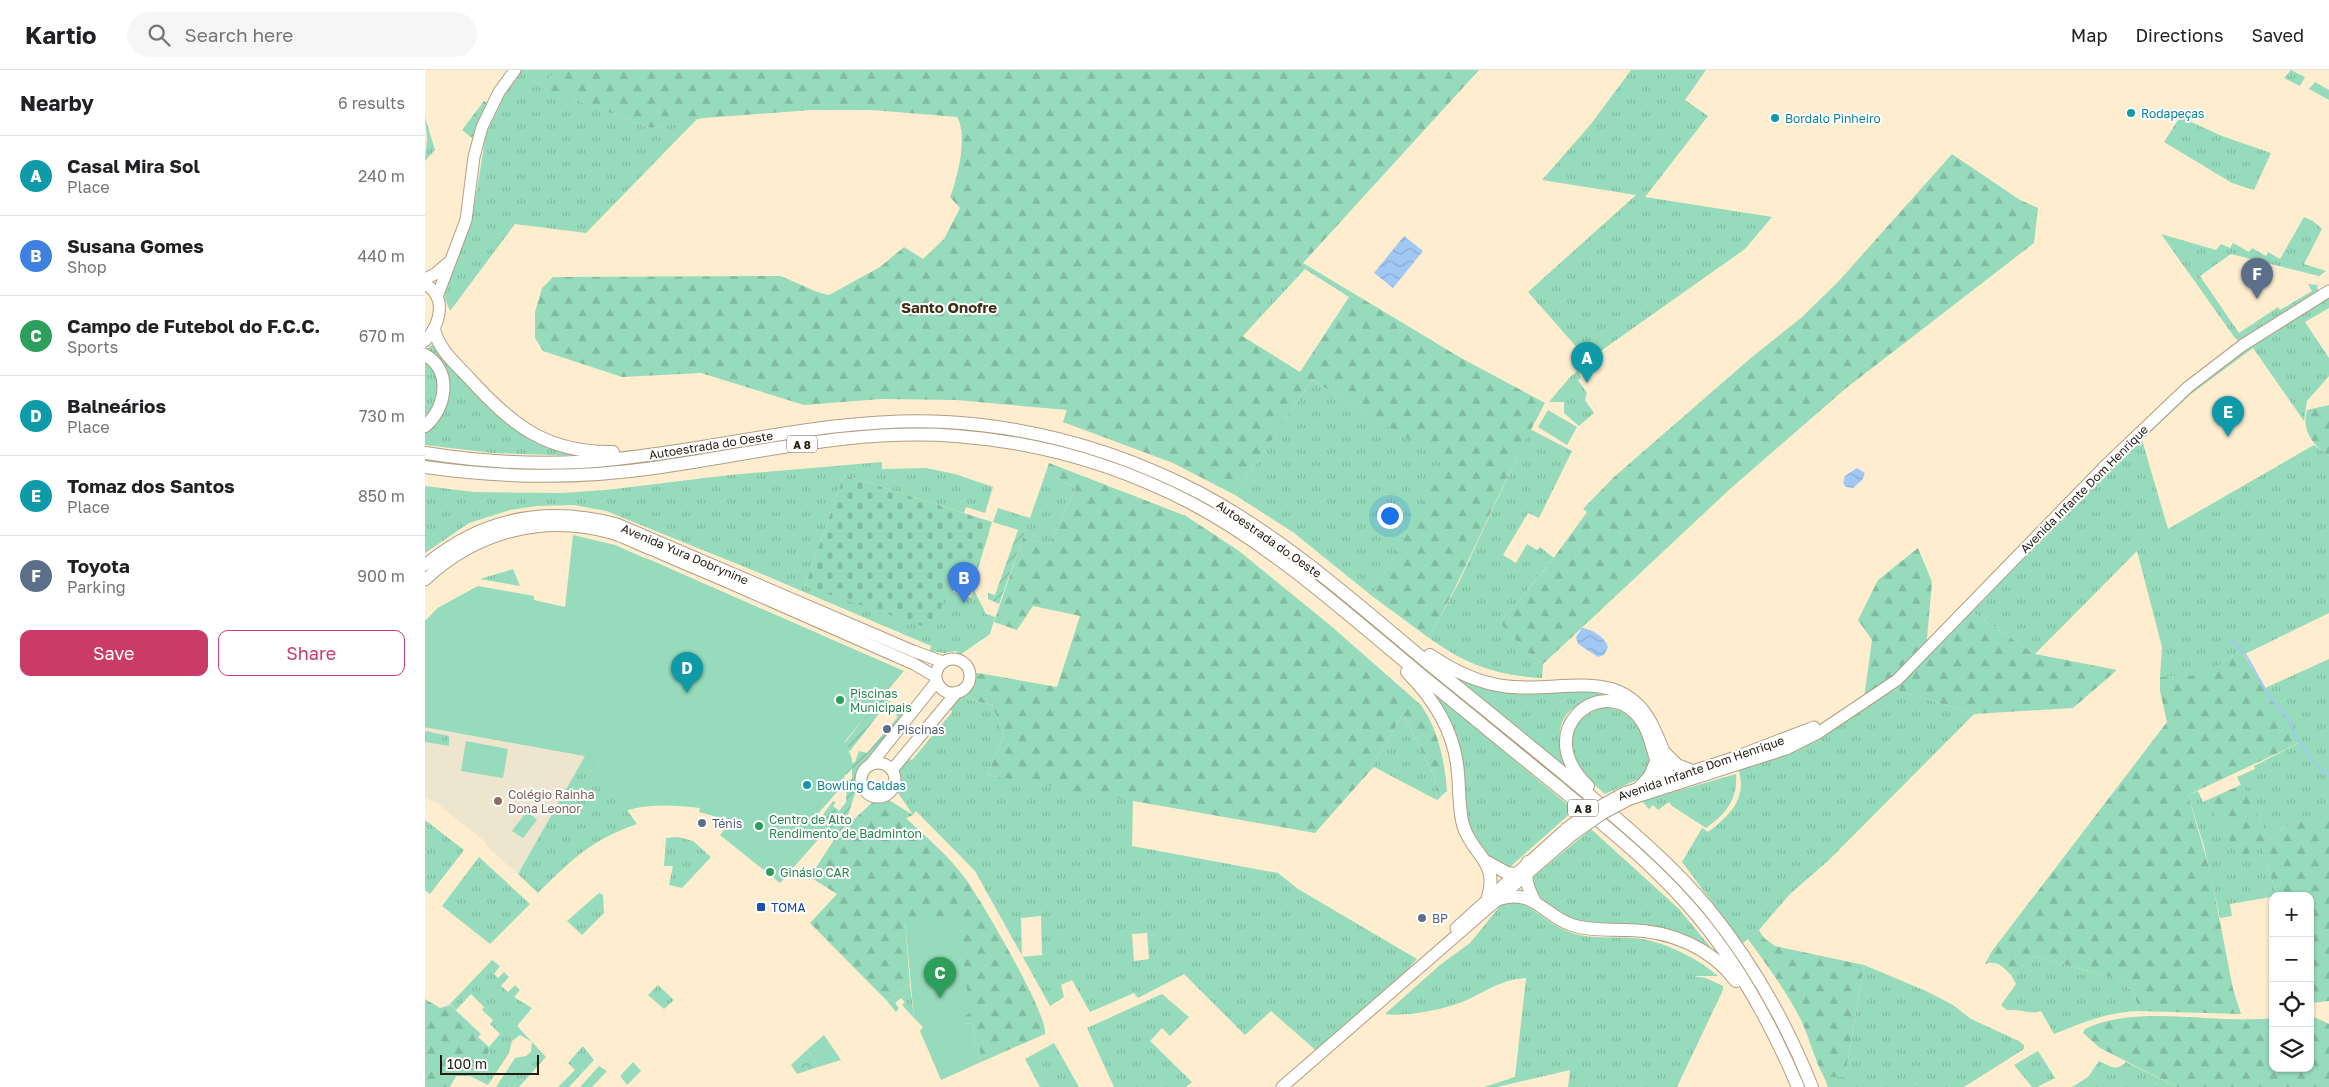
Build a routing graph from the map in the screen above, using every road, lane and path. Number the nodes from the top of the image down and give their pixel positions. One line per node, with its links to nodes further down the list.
1 (515, 70): 2 (main road)
2 (449, 262): 3 (main road); 6 (main road)
3 (425, 279)
4 (425, 284): 6 (main road)
5 (2329, 291): 21 (main road, Avenida Infante Dom Henrique)
6 (437, 297): 7 (main road)
7 (434, 329): 8 (main road); 11 (highway)
8 (425, 341)
9 (425, 355): 10 (highway)
10 (425, 426)
11 (710, 446): 12 (highway, Autoestrada do Oeste / A 8); 17 (highway, Autoestrada do Oeste / A 8)
12 (425, 453)
13 (425, 467): 16 (highway, Autoestrada do Oeste / A 8)
14 (425, 565): 18 (main road, Avenida Yura Dobrynine)
15 (425, 580): 19 (main road, Avenida Yura Dobrynine)
16 (1342, 611): 31 (highway); 36 (highway, Autoestrada do Oeste / A 8)
17 (1370, 614): 22 (highway); 30 (highway, Autoestrada do Oeste / A 8)
18 (943, 662): 19 (main road); 20 (main road)
19 (937, 679): 20 (main road); 23 (main road)
20 (957, 692): 24 (main road)
21 (1857, 708): 25 (main road, Avenida Infante Dom Henrique); 26 (main road, Avenida Infante Dom Henrique)
22 (1661, 756): 25 (highway); 26 (highway); 27 (highway); 30 (highway)
23 (871, 764): 24 (main road); 24 (main road)
24 (892, 770)
25 (1690, 770): 26 (main road, Avenida Infante Dom Henrique)
26 (1667, 782): 27 (main road, Avenida Infante Dom Henrique); 28 (main road, Avenida Infante Dom Henrique)
27 (1639, 788): 28 (main road, Avenida Infante Dom Henrique)
28 (1627, 796): 29 (main road, Avenida Infante Dom Henrique, bridge)
29 (1569, 832): 32 (main road, Avenida Infante Dom Henrique); 33 (main road, Avenida Infante Dom Henrique)
30 (1643, 841): 39 (highway, Autoestrada do Oeste / A 8)
31 (1487, 862): 33 (highway); 34 (highway)
32 (1528, 862): 33 (highway)
33 (1519, 874): 34 (main road, Avenida Infante Dom Henrique); 35 (highway)
34 (1494, 898): 35 (highway); 37 (main road, Avenida Infante Dom Henrique)
35 (1534, 900): 36 (highway)
36 (1780, 1045): 38 (highway, Autoestrada do Oeste / A 8)
37 (1282, 1087)
38 (1798, 1087)
39 (1812, 1087)

